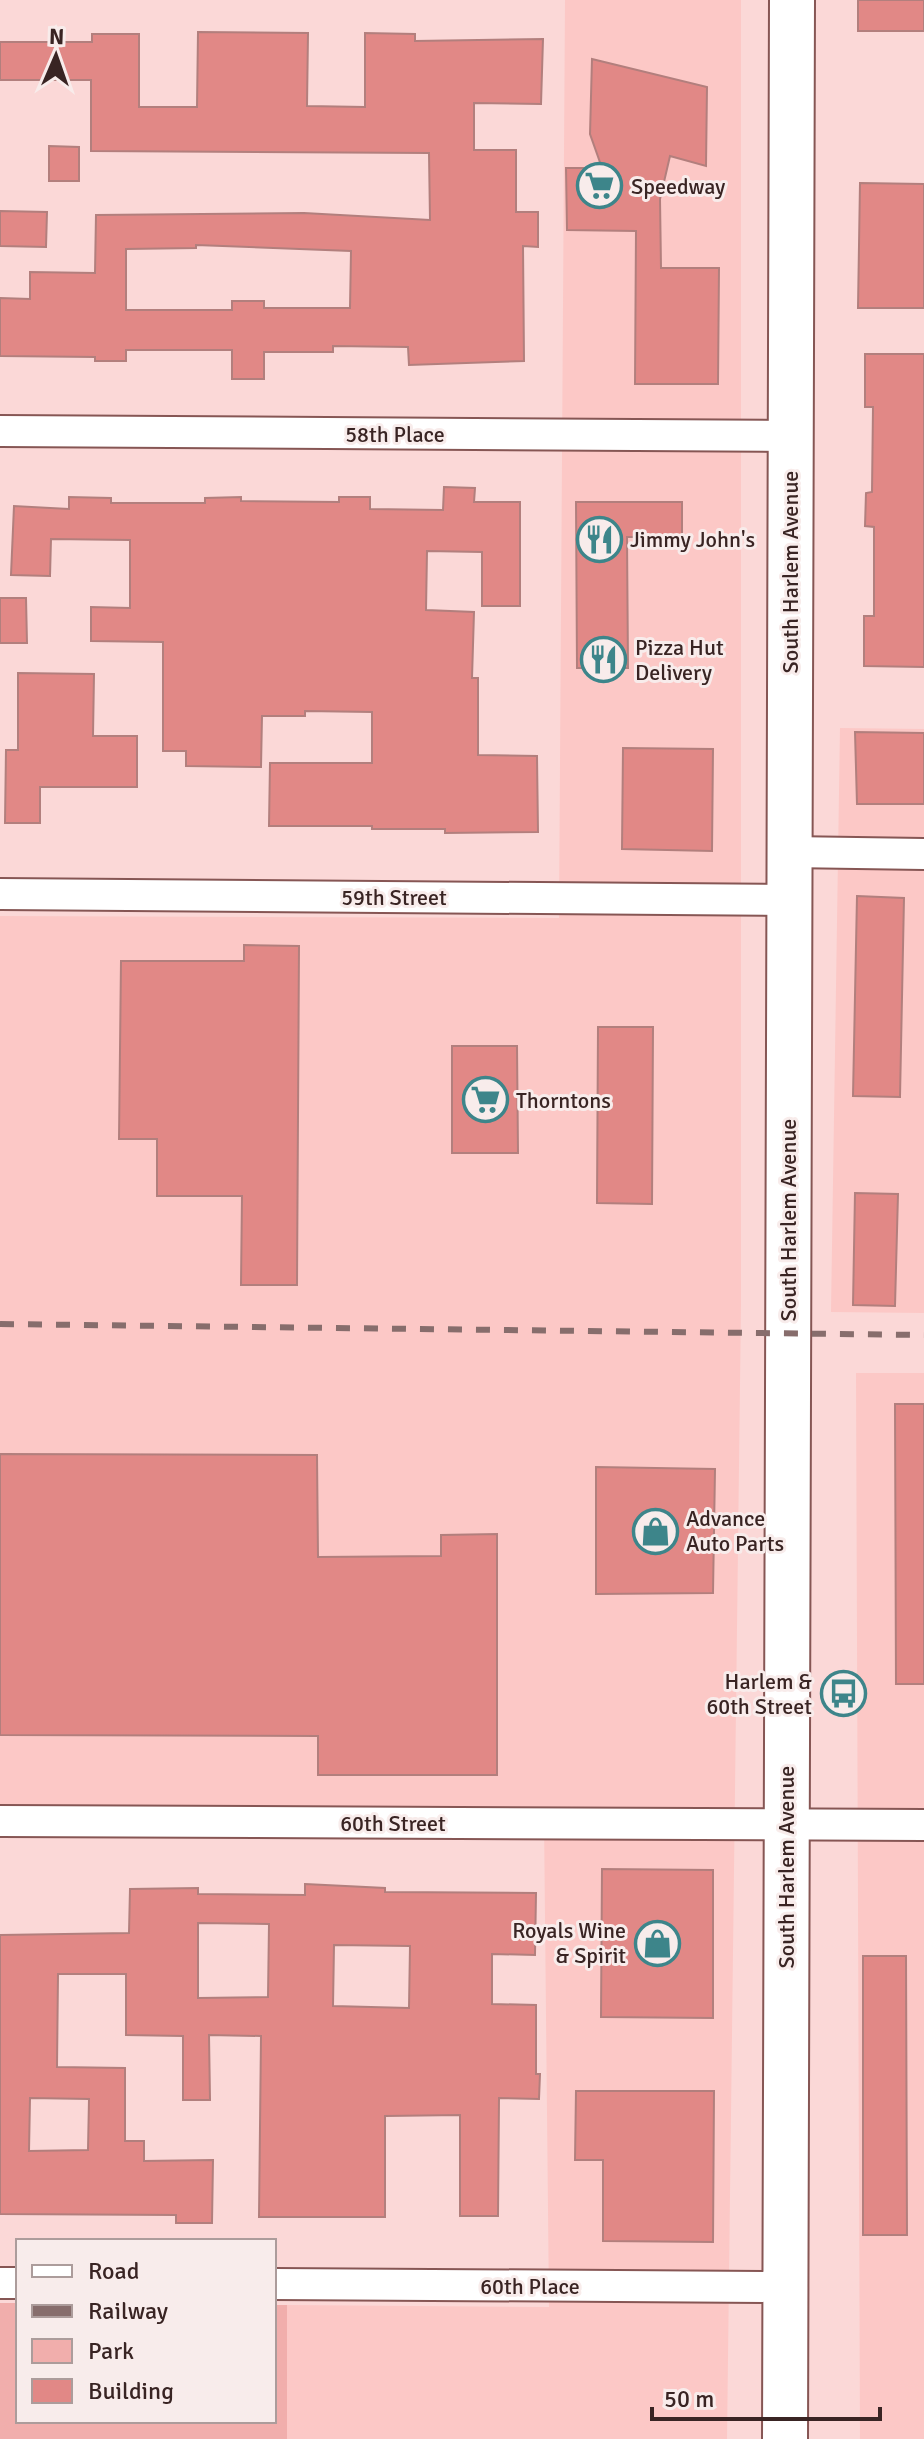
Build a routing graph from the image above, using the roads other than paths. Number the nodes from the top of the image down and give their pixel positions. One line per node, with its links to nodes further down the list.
1 (792, 0): 3 (main road, South Harlem Avenue)
2 (0, 431): 3 (street, 58th Place)
3 (790, 436): 4 (main road, South Harlem Avenue)
4 (789, 852): 5 (street); 7 (main road, South Harlem Avenue)
5 (924, 854)
6 (0, 894): 7 (street, 59th Street)
7 (789, 900): 9 (main road, South Harlem Avenue)
8 (0, 1821): 9 (street, 60th Street)
9 (786, 1824): 10 (street, 60th Street); 12 (main road, South Harlem Avenue)
10 (924, 1825)
11 (276, 2284): 12 (street, 60th Place)
12 (785, 2287): 13 (main road, South Harlem Avenue)
13 (785, 2439)

